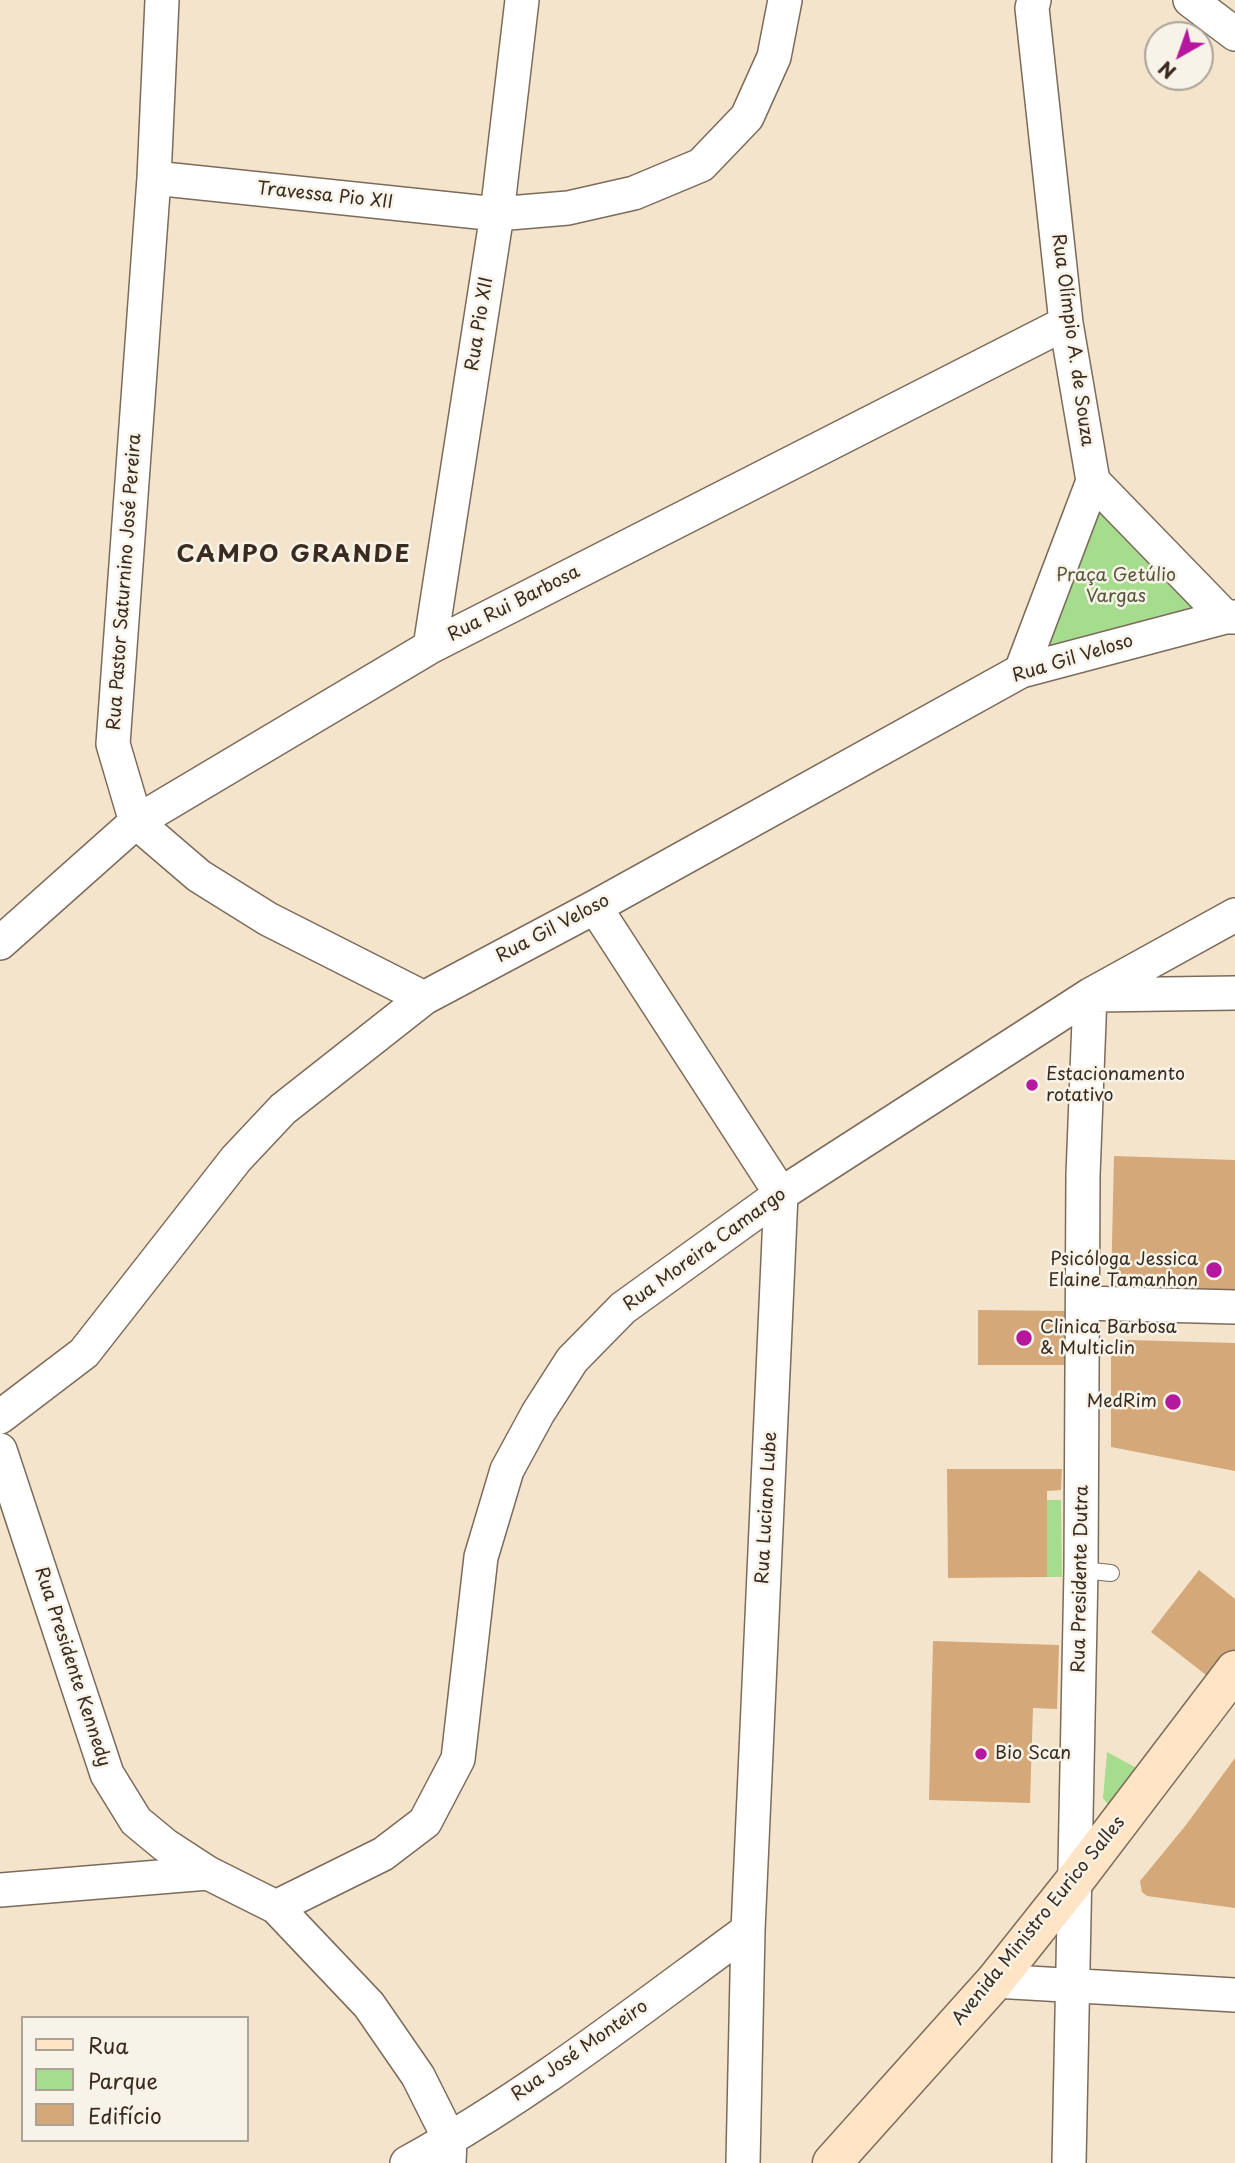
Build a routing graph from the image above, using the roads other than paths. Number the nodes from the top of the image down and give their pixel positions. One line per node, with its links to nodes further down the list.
1 (162, 0): 7 (street, Rua Pastor Saturnino José Pereira)
2 (522, 0): 8 (street, Rua Pio XII)
3 (785, 0): 8 (street, Travessa Pio XII)
4 (1034, 0): 9 (street, Rua Olímpio A. de Souza)
5 (1190, 0): 6 (street)
6 (1235, 34)
7 (154, 178): 8 (street, Travessa Pio XII); 14 (street, Rua Pastor Saturnino José Pereira)
8 (497, 214): 12 (street, Rua Pio XII)
9 (1066, 323): 10 (street, Rua Olímpio A. de Souza); 12 (street, Rua Rui Barbosa)
10 (1093, 481): 11 (street); 13 (street)
11 (1230, 617): 13 (street, Rua Gil Veloso)
12 (430, 647): 14 (street, Rua Rui Barbosa)
13 (1021, 671): 15 (street, Rua Gil Veloso)
14 (136, 822): 17 (street, Rua Rui Barbosa); 20 (street)
15 (595, 907): 20 (street, Rua Gil Veloso); 21 (street)
16 (1235, 915): 19 (street, Rua Moreira Camargo)
17 (0, 943)
18 (1235, 993): 19 (street)
19 (1090, 995): 21 (street, Rua Moreira Camargo); 22 (street, Rua Presidente Dutra)
20 (424, 999): 24 (street, Rua Gil Veloso)
21 (780, 1194): 30 (street, Rua Moreira Camargo); 31 (street, Rua Luciano Lube)
22 (1083, 1303): 23 (street); 28 (street, Rua Presidente Dutra)
23 (1235, 1307)
24 (0, 1417)
25 (0, 1450): 27 (street, Rua Presidente Kennedy)
26 (1235, 1670): 28 (main road, Avenida Ministro Eurico Salles)
27 (208, 1873): 29 (street); 30 (street, Rua Presidente Kennedy)
28 (1076, 1879): 32 (main road, Avenida Ministro Eurico Salles); 33 (street, Rua Presidente Dutra)
29 (0, 1889)
30 (276, 1907): 35 (street, Rua Presidente Kennedy)
31 (748, 1930): 35 (street, Rua José Monteiro); 37 (street, Rua Luciano Lube)
32 (995, 1981): 33 (street); 38 (main road, Avenida Ministro Eurico Salles)
33 (1071, 1986): 34 (street); 39 (street, Rua Presidente Dutra)
34 (1229, 1988)
35 (449, 2151): 36 (street, Rua José Monteiro)
36 (407, 2163)
37 (743, 2163)
38 (832, 2163)
39 (1069, 2163)

